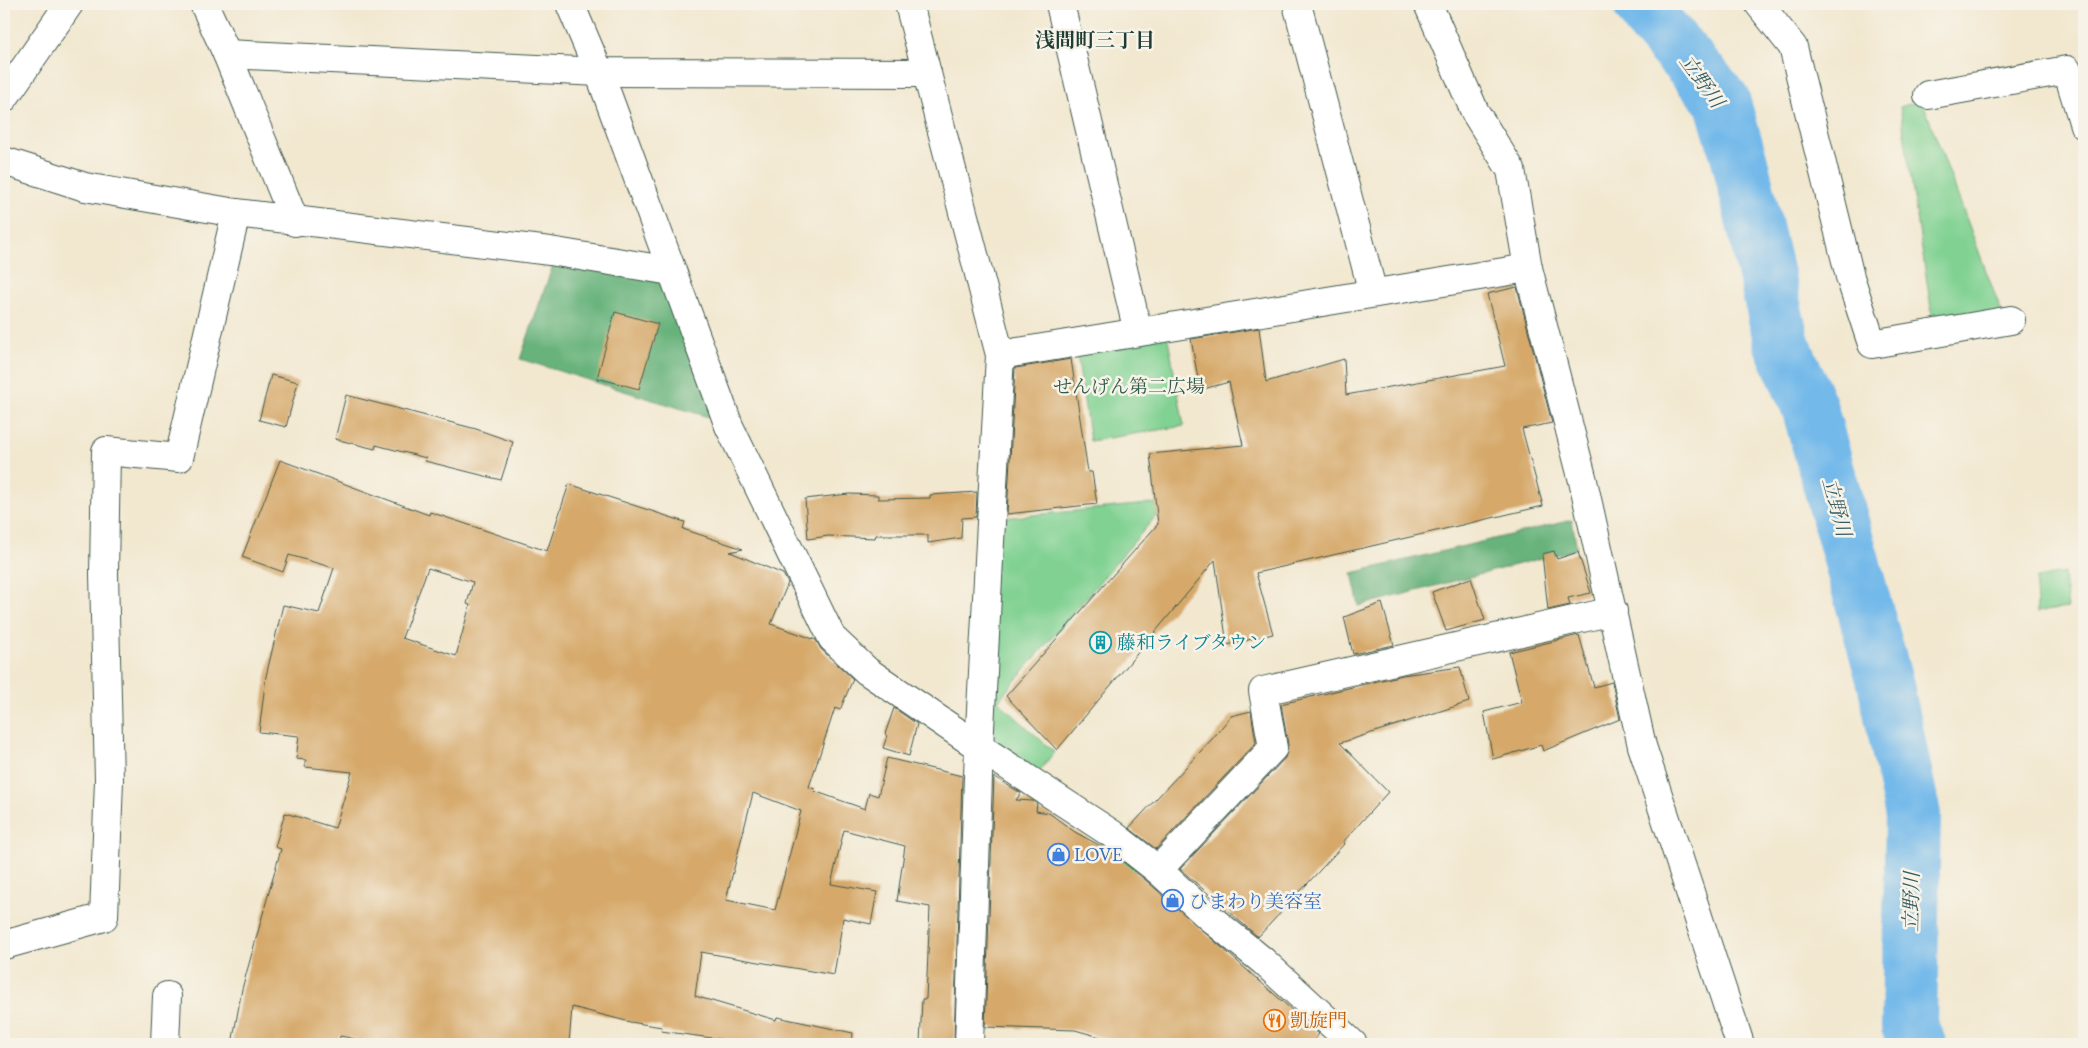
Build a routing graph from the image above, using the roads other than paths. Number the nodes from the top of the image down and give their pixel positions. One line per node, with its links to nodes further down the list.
1 (69, 4): 13 (street)
2 (204, 4): 9 (street)
3 (570, 4): 10 (street)
4 (909, 4): 11 (street)
5 (1060, 4): 22 (street)
6 (1296, 4): 20 (street)
7 (1428, 4): 18 (street)
8 (1759, 4): 21 (street)
9 (227, 54): 10 (street); 17 (street)
10 (599, 72): 11 (street); 19 (street)
11 (927, 73): 23 (street)
12 (1928, 95): 14 (street)
13 (4, 98)
14 (2084, 126)
15 (4, 161): 16 (street)
16 (236, 214): 17 (street); 27 (street)
17 (294, 222): 19 (street)
18 (1528, 268): 20 (street); 24 (street)
19 (671, 271): 25 (street)
20 (1373, 293): 22 (street)
21 (2011, 320)
22 (1138, 332): 23 (street)
23 (1000, 355): 25 (street)
24 (1613, 611): 26 (street); 32 (street)
25 (979, 747): 26 (street); 30 (street)
26 (1158, 870): 31 (street)
27 (4, 945)
28 (167, 996): 29 (street)
29 (165, 1044)
30 (969, 1044)
31 (1353, 1044)
32 (1740, 1044)

